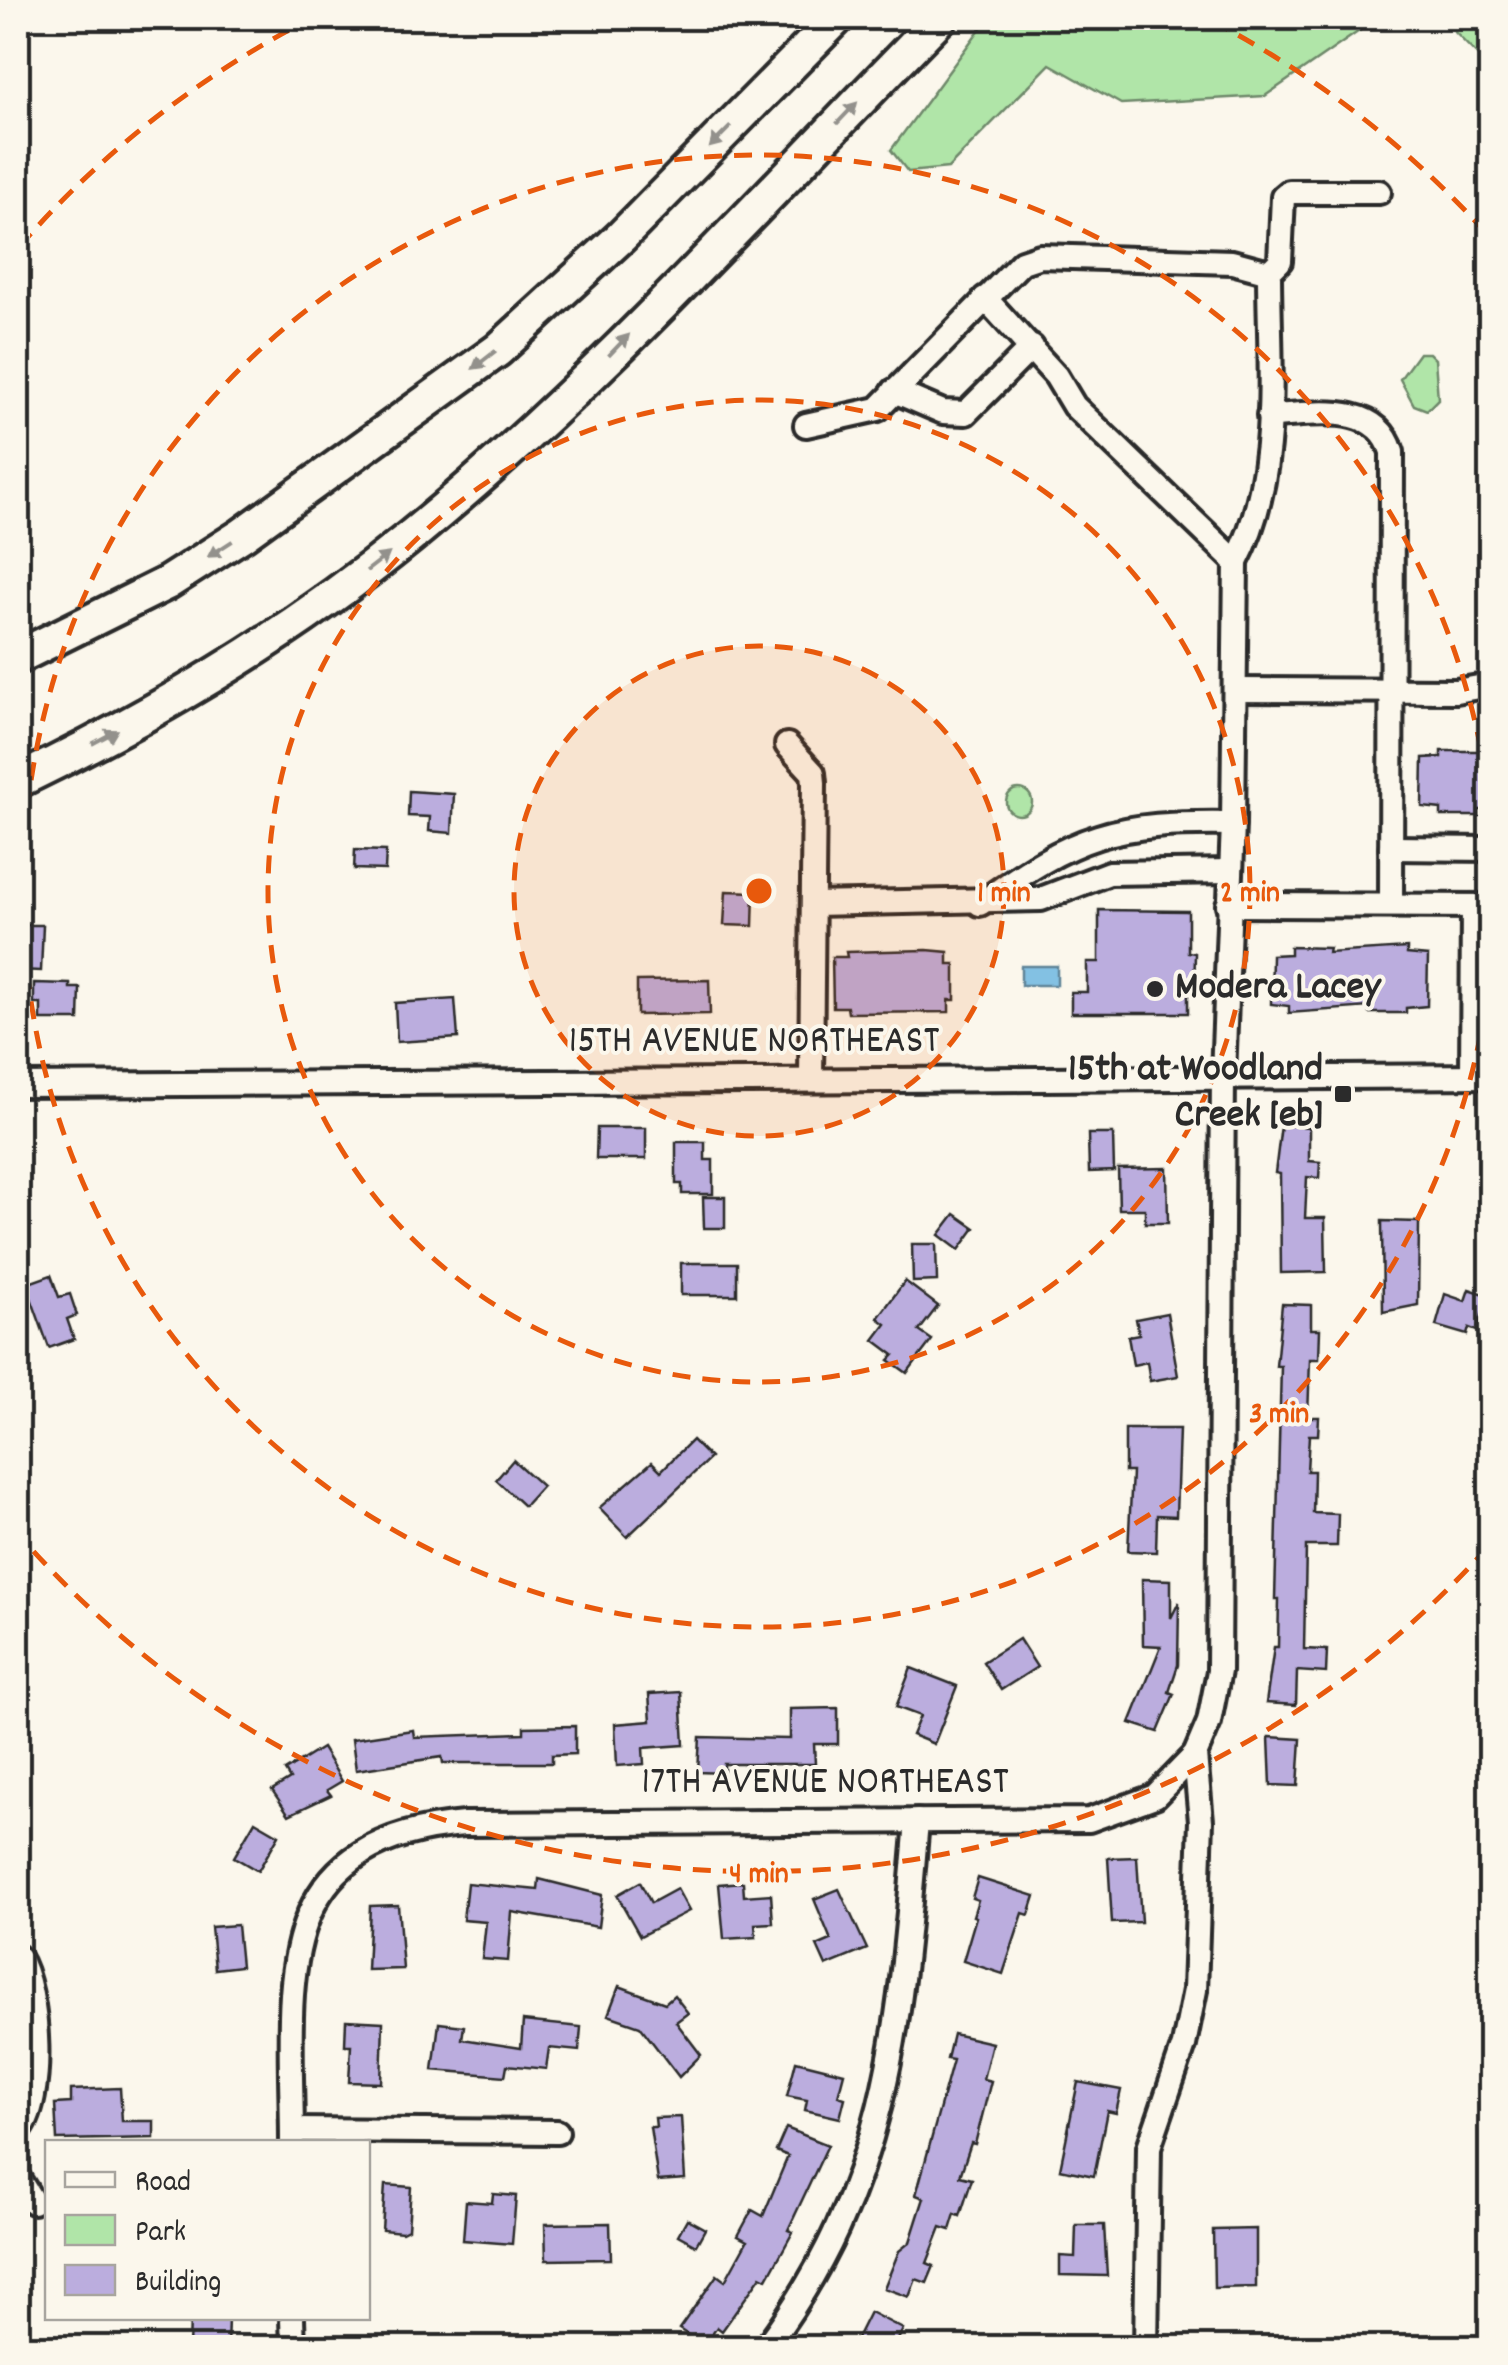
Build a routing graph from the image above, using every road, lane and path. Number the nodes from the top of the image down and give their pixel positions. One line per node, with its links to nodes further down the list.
1 (837, 18): 11 (highway, one-way to 11)
2 (940, 18): 16 (highway, one-way to 2)
3 (1379, 192): 4 (street)
4 (1269, 272): 5 (street); 8 (street)
5 (985, 298): 6 (street); 7 (street)
6 (1032, 347): 7 (street); 10 (street)
7 (894, 391): 9 (street)
8 (1269, 416): 10 (street); 14 (street)
9 (806, 425)
10 (1236, 562): 13 (street)
11 (18, 657)
12 (1490, 685): 14 (street)
13 (1235, 690): 14 (street); 17 (street)
14 (1392, 690): 18 (street)
15 (787, 745): 21 (street)
16 (18, 781)
17 (1234, 824): 20 (street); 22 (street)
18 (1391, 848): 19 (street); 24 (street)
19 (1490, 848)
20 (1230, 871): 22 (street); 23 (street)
21 (813, 904): 22 (street); 28 (street)
22 (980, 904)
23 (1228, 905): 24 (street); 26 (street)
24 (1391, 905): 25 (street)
25 (1482, 906): 27 (street)
26 (1223, 1076): 27 (street, 15TH AVENUE NORTHEAST); 28 (street, 15TH AVENUE NORTHEAST); 30 (street)
27 (1482, 1076)
28 (811, 1079): 29 (street, 15TH AVENUE NORTHEAST)
29 (18, 1085)
30 (1195, 1755): 31 (street, 17TH AVENUE NORTHEAST); 41 (street)
31 (918, 1821): 35 (street, 17TH AVENUE NORTHEAST); 40 (street)
32 (18, 1956): 33 (street)
33 (18, 2132)
34 (557, 2132): 35 (street)
35 (292, 2136)
36 (18, 2178): 37 (street)
37 (33, 2202)
38 (292, 2320): 39 (street)
39 (294, 2348)
40 (765, 2348)
41 (1146, 2348)

